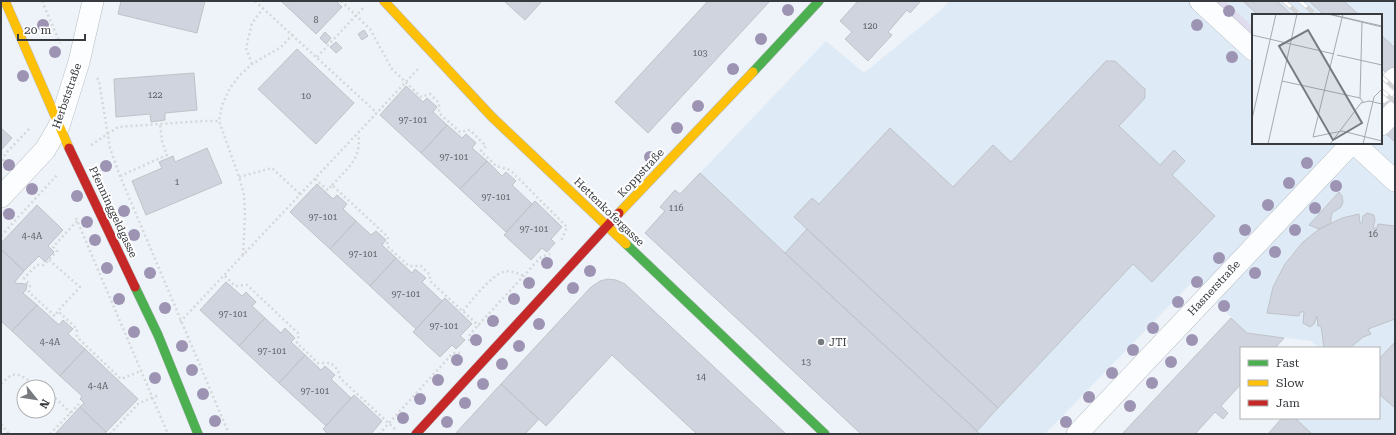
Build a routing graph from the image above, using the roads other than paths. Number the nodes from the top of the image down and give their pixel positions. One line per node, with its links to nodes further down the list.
1 (5, 1): 11 (street, Pfenninggeldgasse)
2 (93, 1): 11 (street, Herbststraße)
3 (384, 1): 16 (street, Hettenkofergasse)
4 (819, 1): 16 (street, Koppstraße)
5 (1200, 1): 6 (street)
6 (1252, 49)
7 (1395, 78): 8 (street)
8 (1382, 92)
9 (1395, 110): 10 (street)
10 (1382, 124)
11 (59, 126): 15 (street, Herbststraße); 17 (street, Pfenninggeldgasse)
12 (1352, 144): 20 (street, Hasnerstraße)
13 (1354, 144): 14 (street)
14 (1395, 181)
15 (1, 197)
16 (607, 227): 18 (street, Koppstraße); 19 (street, Hettenkofergasse)
17 (198, 434)
18 (416, 434)
19 (825, 434)
20 (1077, 434)

